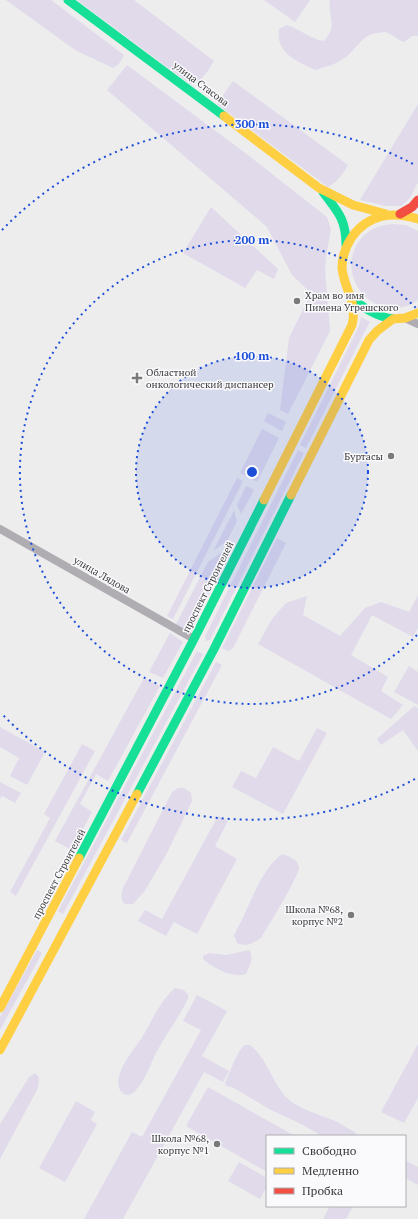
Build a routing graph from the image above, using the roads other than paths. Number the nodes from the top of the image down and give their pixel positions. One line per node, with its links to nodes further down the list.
1 (68, 0): 2 (main road, улица Стасова)
2 (319, 188): 4 (main road, улица Стасова); 7 (main road, улица Стасова)
3 (418, 200): 5 (main road)
4 (387, 214): 5 (main road, проспект Строителей); 7 (main road, проспект Строителей)
5 (400, 214): 6 (main road, проспект Строителей)
6 (418, 219)
7 (346, 247): 8 (main road, проспект Строителей)
8 (351, 296): 11 (main road); 14 (main road, проспект Строителей)
9 (418, 313): 10 (main road)
10 (405, 318): 11 (main road); 12 (street)
11 (393, 319): 16 (main road)
12 (418, 324)
13 (0, 529): 14 (street, улица Лядова)
14 (194, 639): 15 (main road, проспект Строителей)
15 (0, 1008)
16 (0, 1050)

